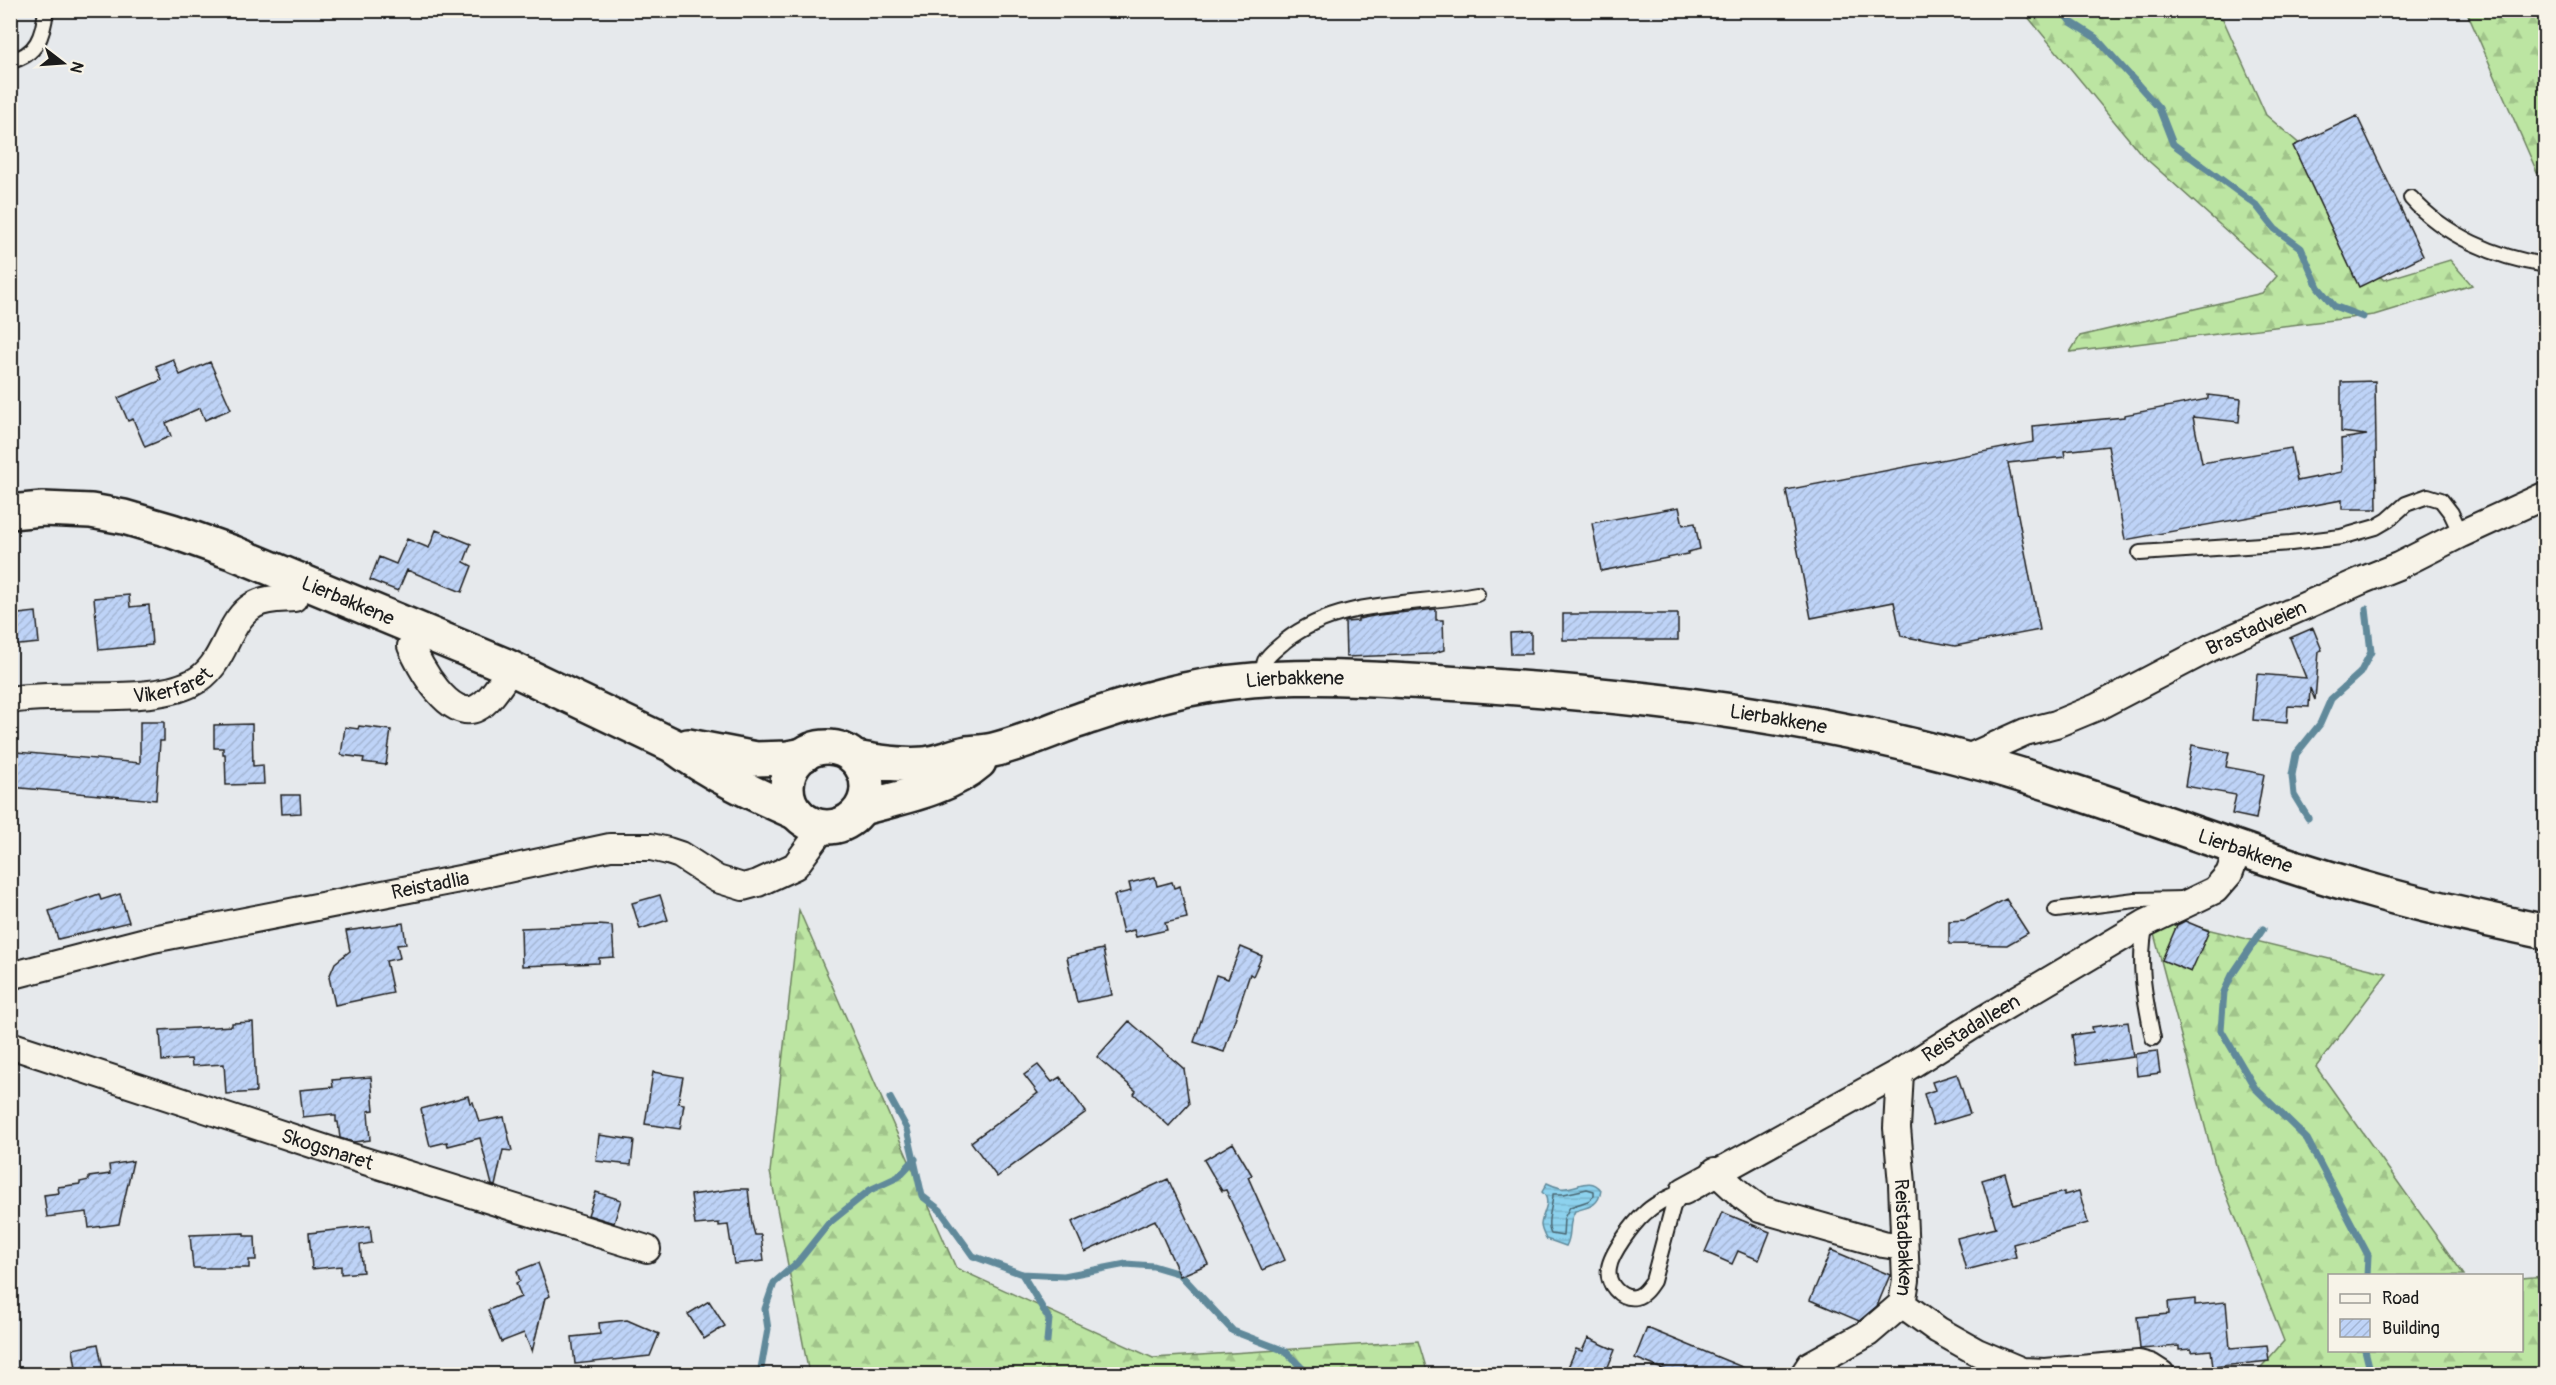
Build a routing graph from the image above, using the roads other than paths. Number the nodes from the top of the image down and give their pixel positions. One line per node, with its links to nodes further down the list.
1 (46, 10): 2 (lane)
2 (10, 61)
3 (2411, 198): 4 (lane)
4 (2546, 265)
5 (2546, 495): 7 (street, Brastadveien)
6 (10, 512): 12 (main road, Lierbakkene)
7 (2461, 534): 8 (lane); 19 (street, Brastadveien)
8 (2140, 553)
9 (1477, 594): 13 (lane)
10 (294, 598): 14 (street, Vikerfaret)
11 (411, 646): 12 (street)
12 (511, 669): 15 (main road, Lierbakkene)
13 (1262, 679): 16 (main road, Lierbakkene); 19 (main road, Lierbakkene)
14 (10, 700)
15 (672, 745): 17 (main road, Lierbakkene); 21 (main road, Lierbakkene)
16 (992, 750): 18 (main road, Lierbakkene); 20 (main road, Lierbakkene)
17 (804, 755): 18 (main road); 21 (main road)
18 (855, 758): 20 (main road)
19 (1965, 759): 22 (main road, Lierbakkene)
20 (862, 808): 21 (main road)
21 (810, 820): 27 (street, Reistadlia)
22 (2239, 847): 23 (street, Reistadalleen); 26 (main road, Lierbakkene)
23 (2192, 902): 24 (lane); 25 (street, Reistadalleen)
24 (2056, 910)
25 (2146, 923): 28 (lane); 30 (street, Reistadalleen)
26 (2546, 932)
27 (10, 976)
28 (2153, 1038)
29 (10, 1045): 34 (street, Skogsnaret)
30 (1900, 1072): 31 (street, Reistadalleen); 33 (street, Reistadbakken)
31 (1715, 1171): 32 (street, Reistadalleen); 33 (street)
32 (1684, 1191): 32 (lane, Reistadalleen)
33 (1903, 1246): 35 (street, Reistadbakken)
34 (647, 1249)
35 (1902, 1304): 36 (street); 37 (street, Reistadbakken)
36 (1804, 1374)
37 (2161, 1374)

